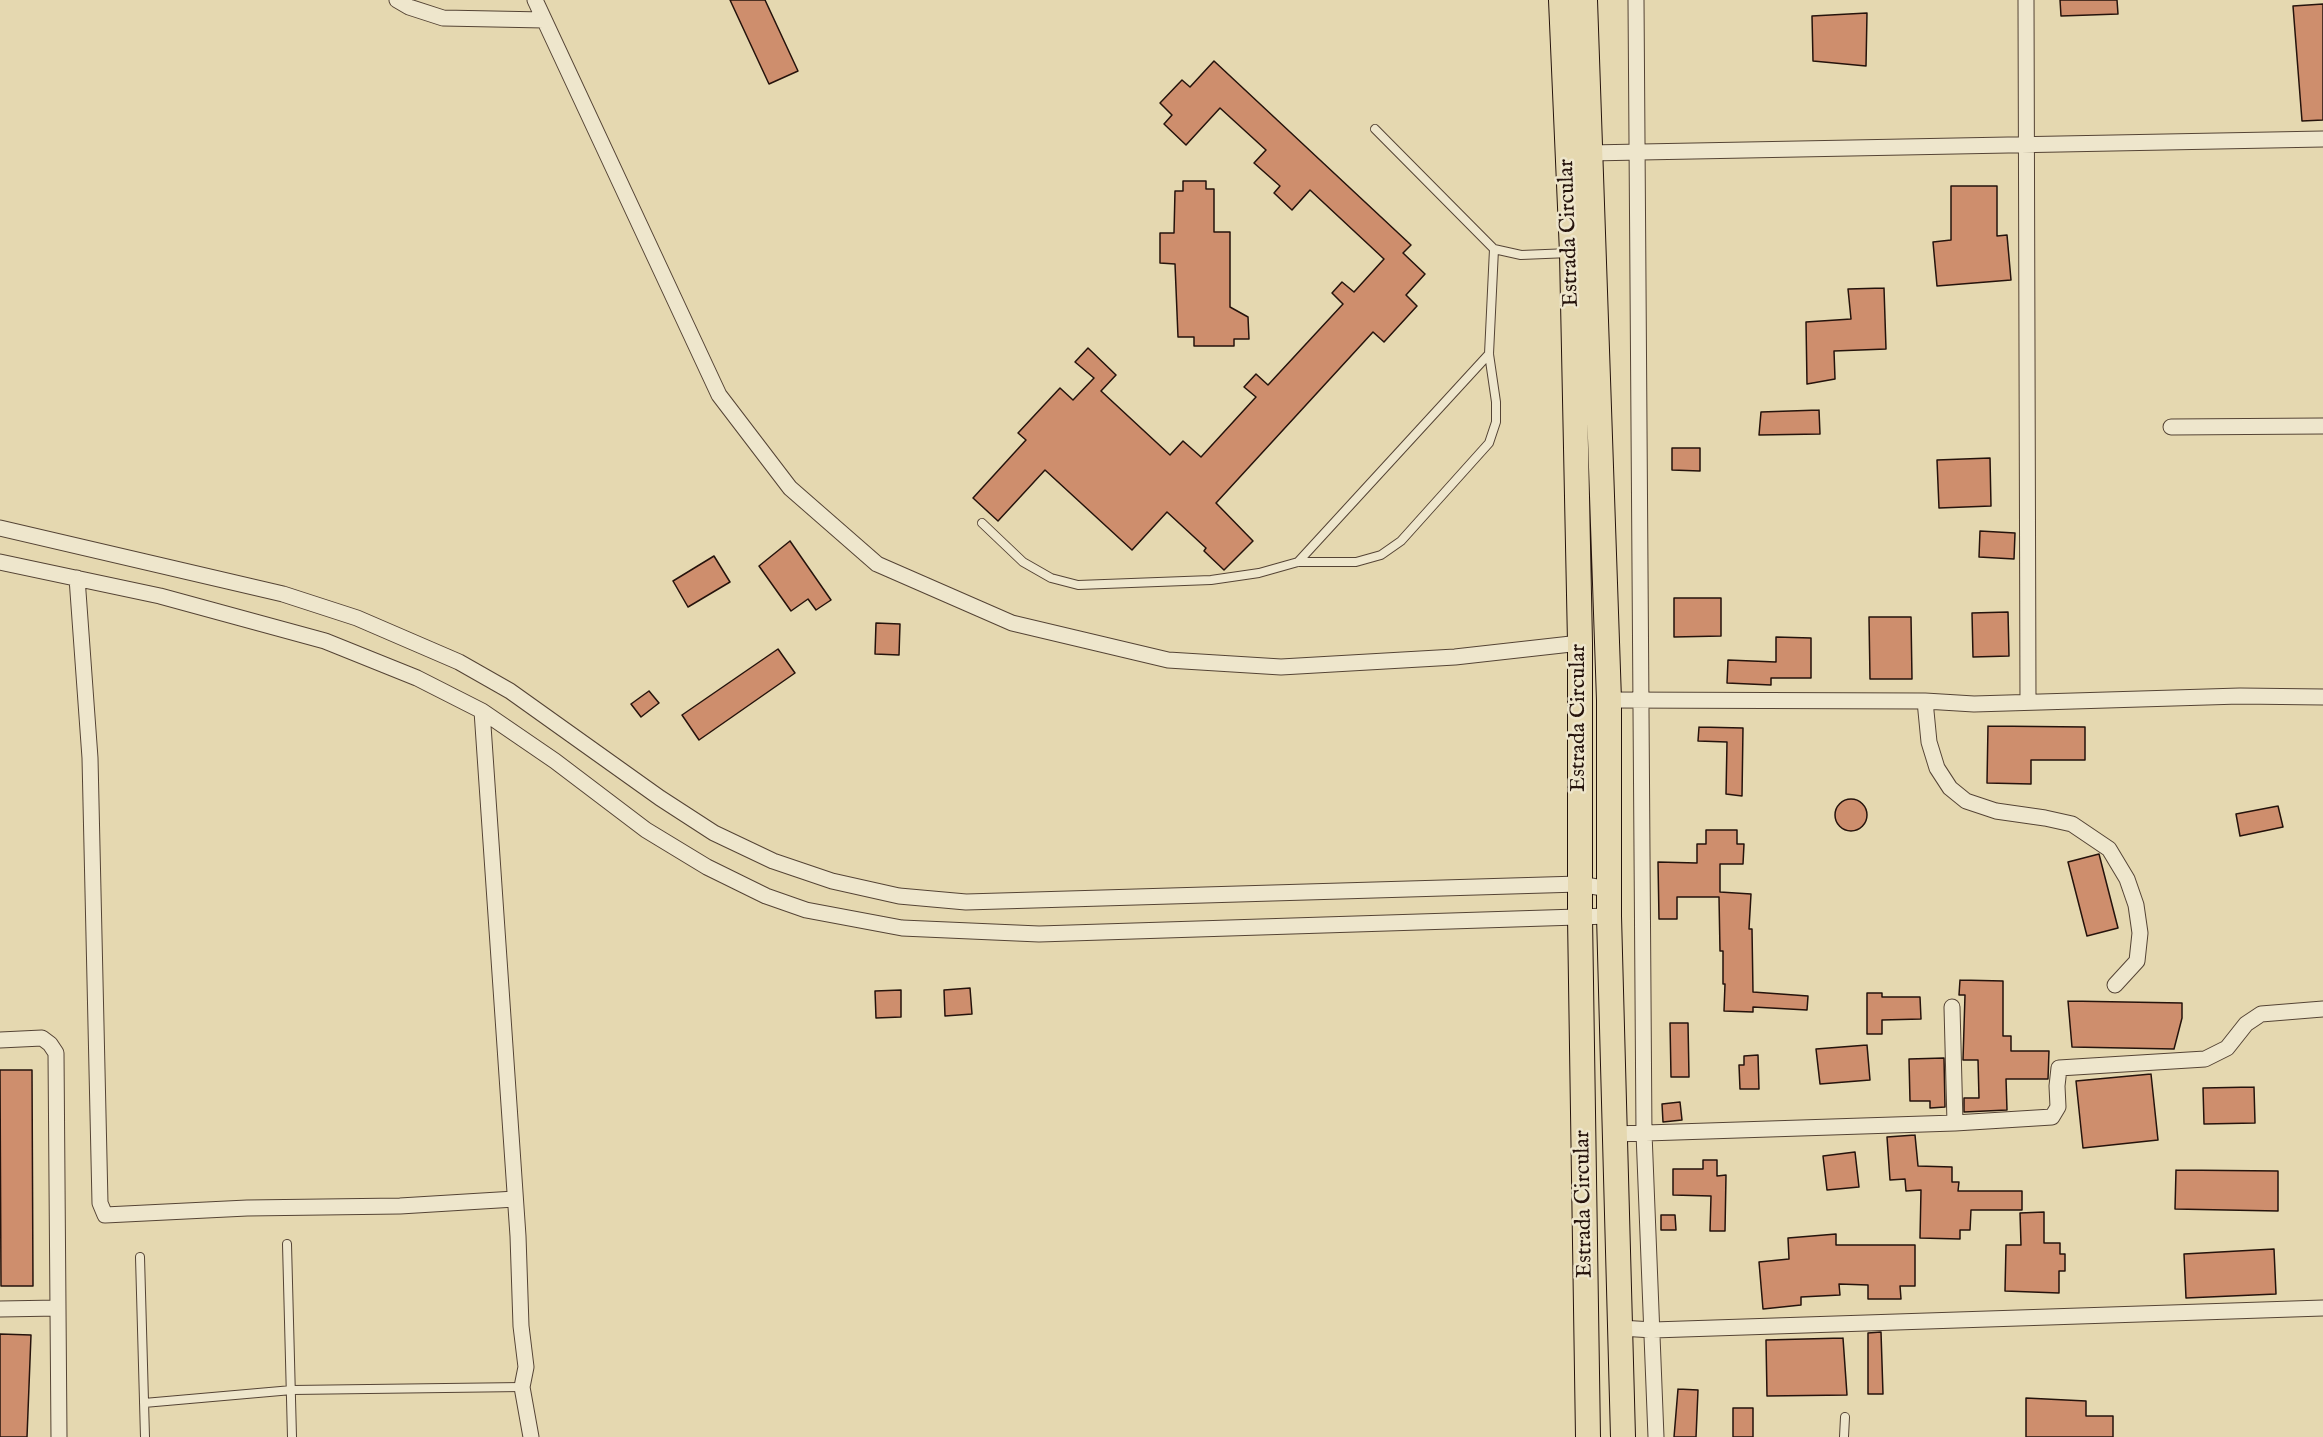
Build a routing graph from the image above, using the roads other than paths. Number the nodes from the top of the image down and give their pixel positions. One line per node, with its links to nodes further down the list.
1 (397, 0): 7 (street)
2 (535, 0): 7 (street)
3 (1562, 0): 14 (main road, Estrada Circular)
4 (1585, 0): 12 (main road)
5 (1636, 0): 11 (street)
6 (2026, 0): 10 (street)
7 (544, 20): 23 (street)
8 (1375, 129): 13 (lane)
9 (2323, 139): 10 (street)
10 (2026, 143): 11 (street); 28 (street)
11 (1636, 152): 12 (street); 26 (street)
12 (1590, 153): 25 (main road)
13 (1494, 249): 14 (lane); 15 (lane)
14 (1572, 253): 23 (main road, Estrada Circular)
15 (1489, 354): 20 (lane); 20 (lane)
16 (2323, 426): 17 (street)
17 (2171, 427)
18 (982, 523): 20 (lane)
19 (0, 528): 30 (street)
20 (1298, 561)
21 (0, 562): 22 (street)
22 (77, 578): 29 (street); 41 (street)
23 (1580, 643): 30 (main road, Estrada Circular)
24 (2323, 698): 28 (street)
25 (1610, 700): 26 (street); 31 (main road)
26 (1641, 700): 27 (street); 39 (street)
27 (1925, 701): 28 (street); 34 (street)
28 (2028, 702)
29 (482, 711): 33 (street); 41 (street)
30 (1580, 884): 31 (street); 33 (main road, Estrada Circular)
31 (1609, 889): 32 (main road)
32 (1609, 916): 33 (street); 40 (main road)
33 (1580, 917): 57 (main road, Estrada Circular)
34 (2115, 985)
35 (1952, 1007): 38 (street)
36 (2323, 1009): 38 (street)
37 (0, 1040): 44 (street)
38 (1955, 1123): 39 (street)
39 (1644, 1133): 40 (street); 48 (street)
40 (1615, 1134): 47 (main road)
41 (515, 1199): 49 (street)
42 (287, 1244): 50 (lane)
43 (140, 1257): 51 (lane)
44 (58, 1308): 46 (street); 53 (street)
45 (2323, 1308): 48 (street)
46 (0, 1309)
47 (1620, 1328): 48 (street); 58 (main road)
48 (1653, 1330): 59 (street)
49 (522, 1388): 50 (lane); 56 (street)
50 (292, 1390): 51 (lane); 55 (lane)
51 (144, 1403): 54 (lane)
52 (1845, 1418): 60 (lane)
53 (59, 1437)
54 (145, 1437)
55 (292, 1437)
56 (531, 1437)
57 (1588, 1437)
58 (1623, 1437)
59 (1656, 1437)
60 (1844, 1437)

